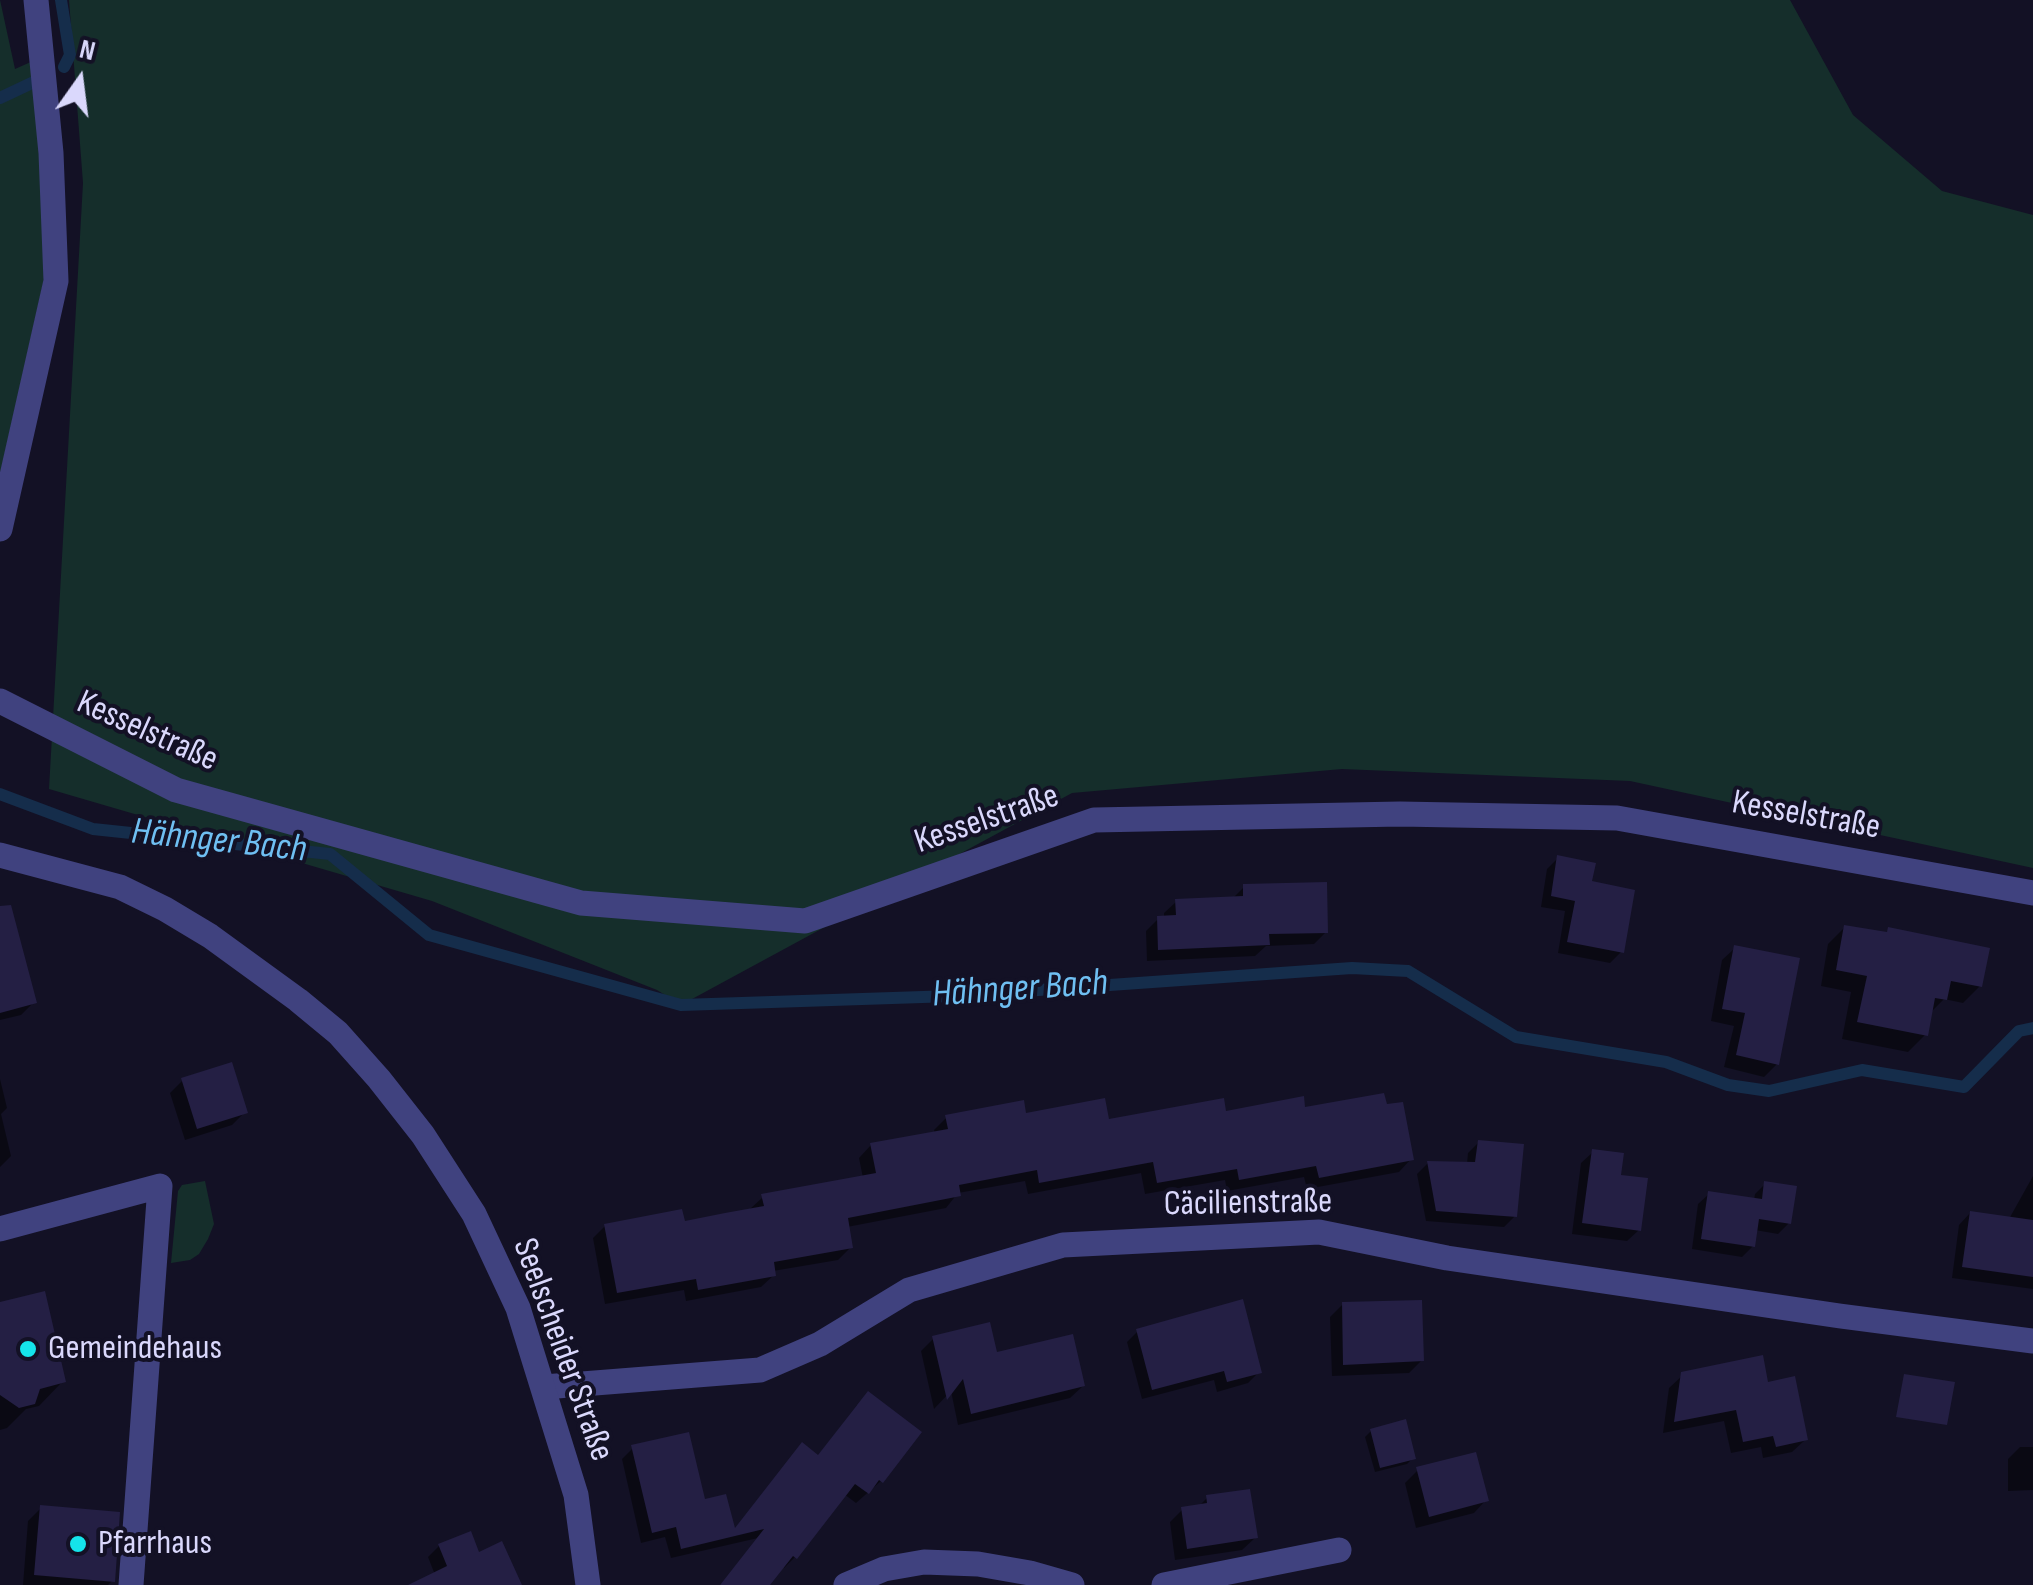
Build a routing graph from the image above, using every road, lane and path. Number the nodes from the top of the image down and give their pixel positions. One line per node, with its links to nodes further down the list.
1 (36, 0): 2 (street)
2 (0, 529)
3 (0, 701): 5 (street, Kesselstraße)
4 (0, 855): 8 (street, Seelscheider Straße)
5 (2033, 893)
6 (0, 1229): 10 (street)
7 (2033, 1340): 8 (street, Cäcilienstraße)
8 (544, 1386): 11 (street, Seelscheider Straße)
9 (1339, 1550): 14 (street)
10 (130, 1585)
11 (588, 1585)
12 (846, 1585): 13 (street)
13 (1072, 1585)
14 (1164, 1585)

